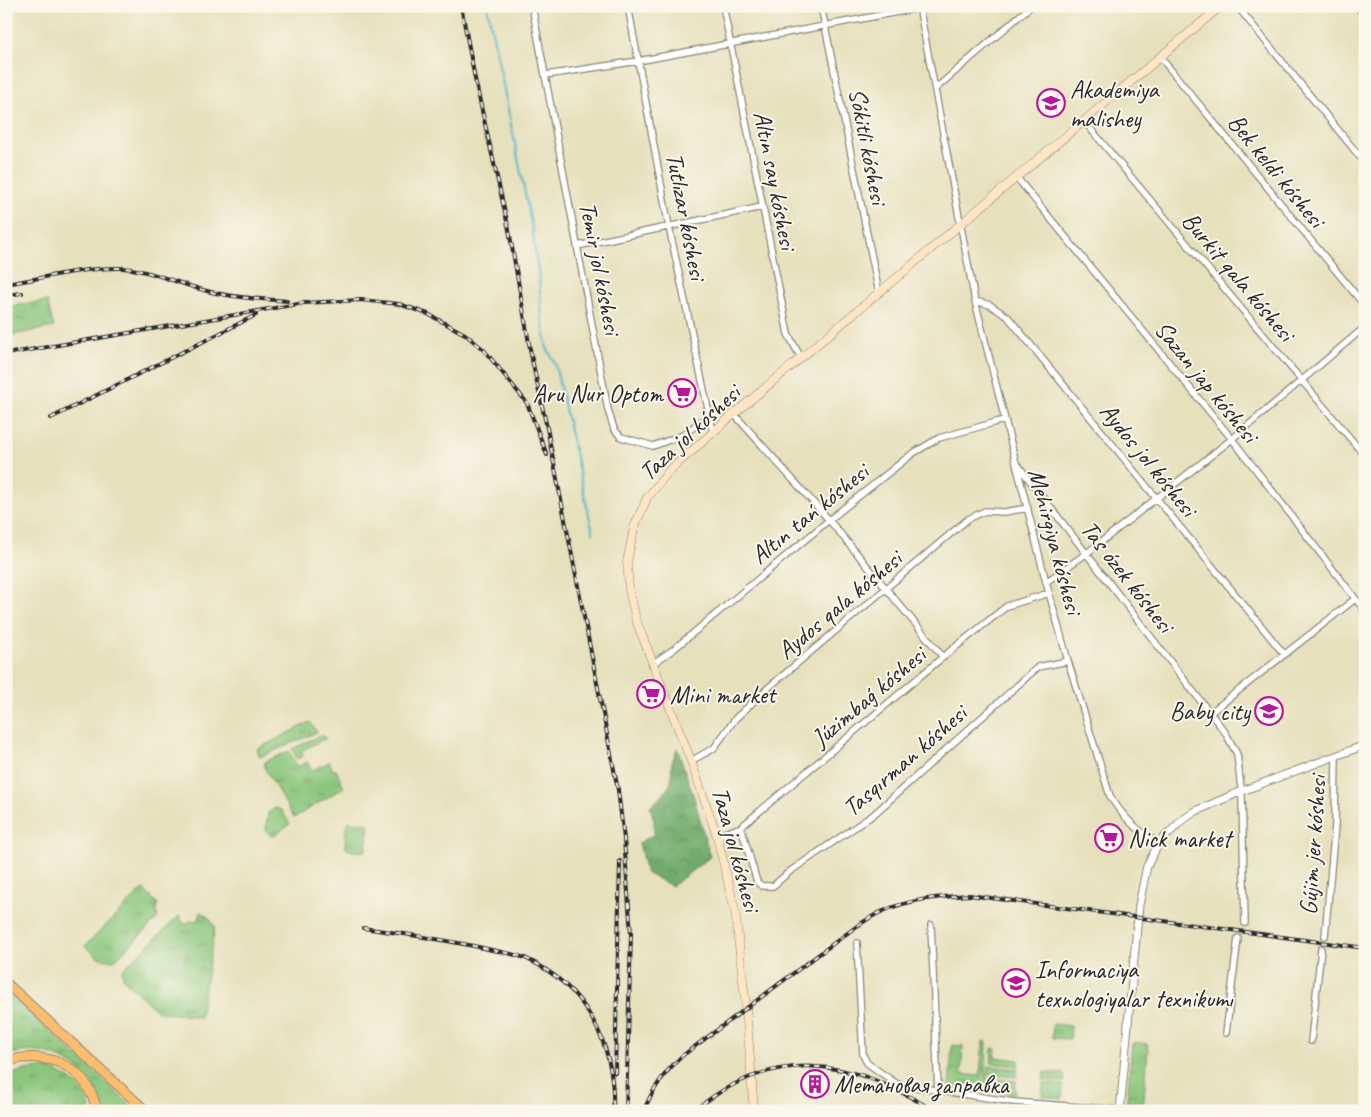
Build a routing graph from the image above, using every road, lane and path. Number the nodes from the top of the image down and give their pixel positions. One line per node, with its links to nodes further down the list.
1 (532, 6): 15 (street, Temir jol kóshesi)
2 (628, 6): 14 (street, Tutlızar kóshesi)
3 (722, 6): 12 (street, Altın say kóshesi)
4 (821, 6): 11 (street, Sókitli kóshesi)
5 (1031, 6): 16 (street)
6 (1221, 6): 13 (main road, Taza jol kóshesi)
7 (1237, 6): 18 (street)
8 (1357, 6): 10 (street)
9 (919, 7): 11 (street); 16 (street, Mehirgiya kóshesi)
10 (1365, 16)
11 (825, 25): 12 (street); 24 (street, Sókitli kóshesi)
12 (730, 42): 14 (street); 20 (street, Altın say kóshesi)
13 (1161, 58): 17 (main road, Taza jol kóshesi); 26 (street, Bek keldi kóshesi)
14 (638, 60): 15 (street); 22 (street, Tutlızar kóshesi)
15 (546, 75): 23 (street, Temir jol kóshesi)
16 (935, 89): 21 (street, Mehirgiya kóshesi)
17 (1084, 121): 19 (main road, Taza jol kóshesi); 29 (street, Burkit qala kóshesi)
18 (1365, 163)
19 (1016, 178): 21 (main road, Taza jol kóshesi); 34 (street, Sazan jap kóshesi)
20 (762, 207): 22 (street); 28 (street, Altın say kóshesi)
21 (961, 225): 24 (main road, Taza jol kóshesi); 25 (street, Mehirgiya kóshesi)
22 (669, 227): 23 (street); 31 (street, Tutlızar kóshesi)
23 (577, 246): 31 (street, Temir jol kóshesi)
24 (879, 293): 28 (main road, Taza jol kóshesi)
25 (974, 301): 32 (street, Mehirgiya kóshesi); 37 (street, Aydos jol kóshesi)
26 (1365, 306)
27 (1365, 326): 29 (street)
28 (801, 358): 30 (main road, Taza jol kóshesi)
29 (1302, 380): 34 (street); 35 (street, Burkit qala kóshesi)
30 (734, 414): 33 (main road, Taza jol kóshesi); 39 (street)
31 (708, 416): 33 (street, Tutlızar kóshesi)
32 (1004, 420): 36 (street, Mehirgiya kóshesi); 39 (street, Altın tań kóshesi)
33 (713, 432): 49 (main road, Taza jol kóshesi)
34 (1232, 439): 37 (street); 44 (street, Sazan jap kóshesi)
35 (1365, 456)
36 (1016, 463): 38 (street, Mehirgiya kóshesi); 40 (street, Tas ózek kóshesi)
37 (1157, 498): 40 (street); 46 (street, Aydos jol kóshesi)
38 (1028, 508): 41 (street, Mehirgiya kóshesi); 42 (street, Aydos qala kóshesi)
39 (829, 520): 42 (street); 49 (street, Altın tań kóshesi)
40 (1087, 553): 41 (street); 50 (street, Tas ózek kóshesi)
41 (1046, 582): 43 (street, Mehirgiya kóshesi)
42 (887, 589): 47 (street); 53 (street, Aydos qala kóshesi)
43 (1050, 594): 47 (street, Júzimbaǵ kóshesi); 48 (street, Mehirgiya kóshesi)
44 (1355, 599): 45 (street, Sazan jap kóshesi); 46 (street)
45 (1365, 611)
46 (1284, 654): 50 (street)
47 (943, 657): 55 (street, Júzimbaǵ kóshesi)
48 (1068, 661): 55 (street, Tasqırman kóshesi); 57 (street, Mehirgiya kóshesi)
49 (652, 664): 53 (main road, Taza jol kóshesi)
50 (1210, 712): 54 (street, Tas ózek kóshesi)
51 (1365, 745): 52 (street)
52 (1336, 756): 54 (street); 60 (street, Gújim jer kóshesi)
53 (691, 761): 56 (main road, Taza jol kóshesi)
54 (1242, 791): 57 (street); 58 (street, Tas ózek kóshesi)
55 (741, 827): 56 (street, Júzimbaǵ kóshesi)
56 (717, 836): 72 (main road, Taza jol kóshesi)
57 (1159, 843): 69 (street)
58 (1245, 923)
59 (932, 925): 68 (street)
60 (1325, 936)
61 (1238, 938): 65 (street)
62 (857, 943): 68 (street)
63 (1321, 949): 66 (street, Gújim jer kóshesi)
64 (6, 983): 71 (highway)
65 (1226, 1033)
66 (1311, 1041)
67 (6, 1061): 70 (highway)
68 (938, 1090): 69 (street)
69 (1120, 1110)
70 (97, 1111)
71 (146, 1111)
72 (754, 1111)

